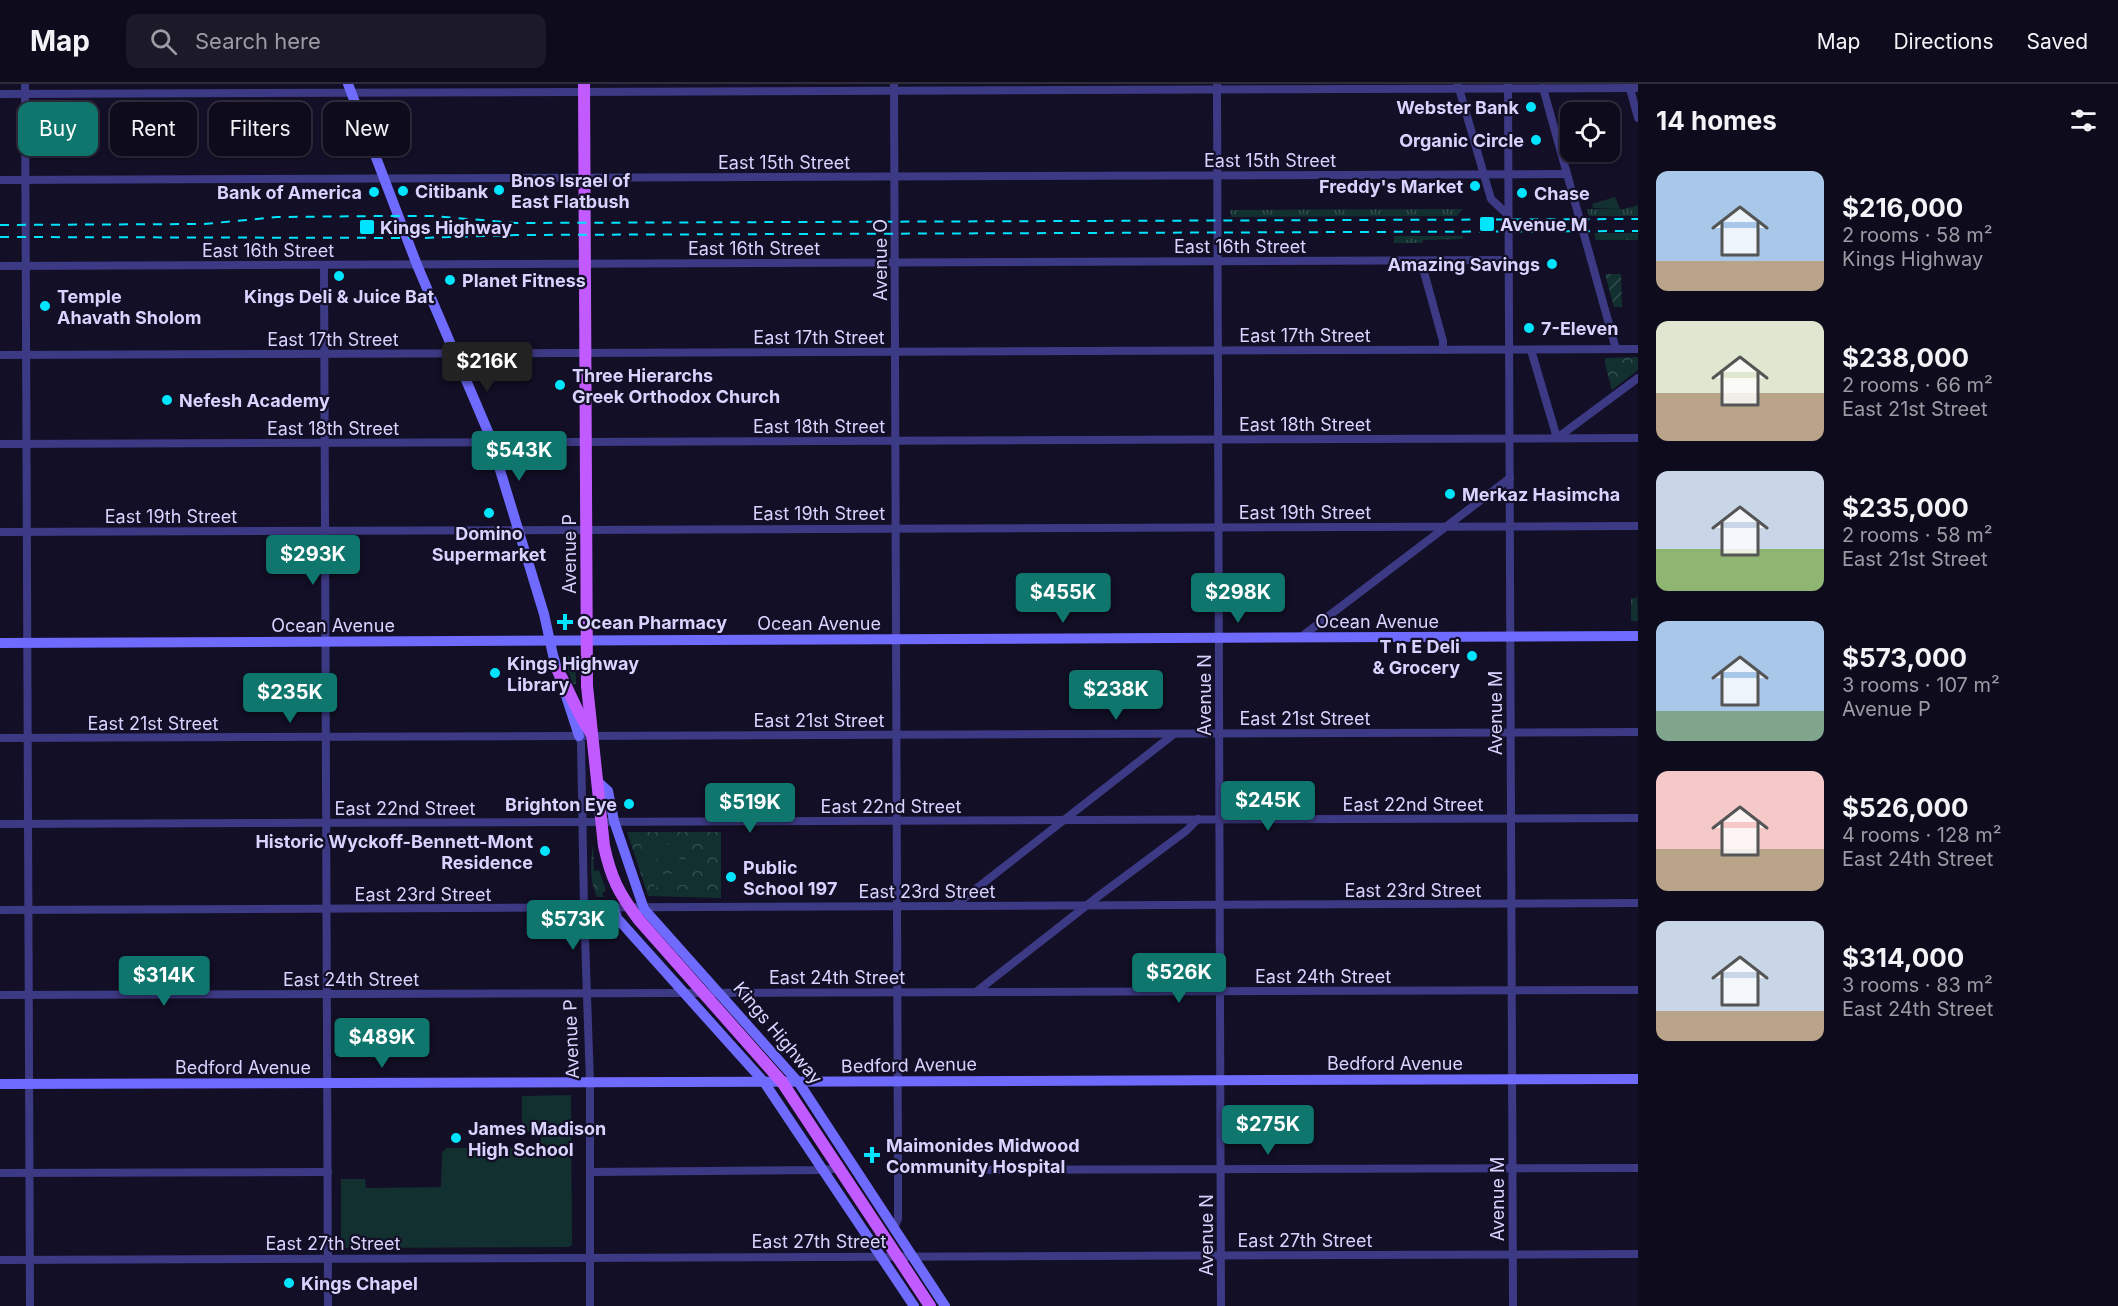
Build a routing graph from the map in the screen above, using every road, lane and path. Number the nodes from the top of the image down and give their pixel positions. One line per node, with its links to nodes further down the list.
1 (25, 84): 11 (street)
2 (1458, 86): 3 (street); 4 (street); 13 (street)
3 (1508, 86): 9 (street); 14 (street, Avenue M)
4 (1217, 87): 8 (street); 16 (street, Avenue N)
5 (1632, 87): 9 (street); 12 (street)
6 (350, 88): 7 (street); 11 (street); 19 (main road)
7 (584, 88): 8 (street); 18 (main road, Avenue P)
8 (894, 88): 17 (street, Avenue O)
9 (1544, 88): 15 (street)
10 (0, 94): 11 (street)
11 (26, 94): 21 (street)
12 (1638, 118)
13 (1483, 174): 14 (street, East 15th Street); 16 (street, East 15th Street); 22 (street)
14 (1508, 174): 15 (street, East 15th Street); 22 (street, Avenue M)
15 (1567, 174): 33 (street)
16 (1218, 176): 17 (street, East 15th Street); 24 (street, Avenue N)
17 (895, 177): 18 (street, East 15th Street); 26 (street, Avenue O)
18 (584, 178): 19 (street, East 15th Street); 27 (main road, Avenue P)
19 (383, 179): 21 (street, East 15th Street); 29 (main road)
20 (0, 180): 21 (street, East 15th Street)
21 (26, 180): 31 (street)
22 (1508, 215): 23 (street, Avenue M)
23 (1509, 260): 25 (street, East 16th Street); 32 (street, Avenue M)
24 (1219, 261): 25 (street, East 16th Street); 26 (street, East 16th Street); 35 (street, Avenue N)
25 (1424, 261): 36 (street)
26 (895, 263): 27 (street, East 16th Street); 38 (street, Avenue O)
27 (585, 264): 29 (street, East 16th Street); 40 (main road, Avenue P)
28 (324, 265): 29 (street, East 16th Street); 31 (street, East 16th Street); 41 (street)
29 (417, 265): 39 (main road)
30 (0, 266): 31 (street, East 16th Street)
31 (26, 266): 43 (street)
32 (1509, 349): 36 (street, East 17th Street); 37 (street, East 17th Street); 45 (street, Avenue M)
33 (1616, 349): 34 (street, East 17th Street); 37 (street, East 17th Street)
34 (1638, 349)
35 (1218, 350): 36 (street, East 17th Street); 38 (street, East 17th Street); 48 (street, Avenue N)
36 (1443, 350)
37 (1531, 350): 46 (street)
38 (895, 352): 40 (street, East 17th Street); 49 (street, Avenue O)
39 (455, 353): 40 (street, East 17th Street); 41 (street, East 17th Street); 50 (main road)
40 (585, 353): 51 (main road, Avenue P)
41 (325, 354): 43 (street, East 17th Street); 52 (street)
42 (0, 355): 43 (street, East 17th Street)
43 (26, 355): 54 (street)
44 (1638, 378): 46 (street)
45 (1510, 438): 46 (street, East 18th Street); 48 (street, East 18th Street); 55 (street, Avenue M)
46 (1557, 438): 47 (street, East 18th Street)
47 (1638, 438)
48 (1218, 440): 49 (street, East 18th Street); 59 (street, Avenue N)
49 (896, 441): 51 (street, East 18th Street); 60 (street, Avenue O)
50 (492, 442): 51 (street, East 18th Street); 52 (street, East 18th Street); 61 (main road)
51 (586, 442): 62 (main road, Avenue P)
52 (325, 443): 54 (street, East 18th Street); 63 (street)
53 (0, 444): 54 (street, East 18th Street)
54 (27, 444): 65 (street)
55 (1510, 478): 56 (street); 57 (street, Avenue M)
56 (1444, 526): 57 (street, East 19th Street); 59 (street, East 19th Street); 69 (street)
57 (1510, 526): 58 (street, East 19th Street); 67 (street, Avenue M)
58 (1638, 526)
59 (1218, 527): 60 (street, East 19th Street); 68 (street, Avenue N)
60 (896, 528): 62 (street, East 19th Street); 70 (street, Avenue O)
61 (519, 530): 62 (street, East 19th Street); 63 (street, East 19th Street); 71 (main road)
62 (586, 530): 72 (main road, Avenue P)
63 (326, 531): 65 (street, East 19th Street); 73 (street)
64 (0, 532): 65 (street, East 19th Street)
65 (27, 532): 75 (street)
66 (1638, 636): 67 (main road, Ocean Avenue)
67 (1510, 637): 69 (main road, Ocean Avenue); 78 (street, Avenue M)
68 (1220, 638): 69 (main road, Ocean Avenue); 70 (main road, Ocean Avenue); 80 (street, Avenue N)
69 (1300, 638)
70 (896, 639): 72 (main road, Ocean Avenue); 81 (street, Avenue O)
71 (550, 640): 72 (main road, Ocean Avenue); 73 (main road, Ocean Avenue); 76 (main road)
72 (587, 640): 83 (main road, Avenue P)
73 (326, 641): 75 (main road, Ocean Avenue); 84 (street)
74 (0, 643): 75 (main road, Ocean Avenue)
75 (28, 643): 86 (street)
76 (558, 671): 82 (main road); 83 (main road)
77 (1638, 732): 78 (street, East 21st Street)
78 (1510, 733): 80 (street, East 21st Street); 87 (street, Avenue M)
79 (1174, 734): 80 (street, East 21st Street); 81 (street, East 21st Street); 91 (street)
80 (1219, 734): 90 (street, Avenue N)
81 (897, 735): 83 (street, East 21st Street); 93 (street, Avenue O)
82 (579, 736): 83 (street, East 21st Street); 84 (street, East 21st Street); 94 (street, Avenue P)
83 (593, 736): 92 (main road, Kings Highway)
84 (326, 737): 86 (street, East 21st Street); 95 (street)
85 (0, 738): 86 (street, East 21st Street)
86 (28, 738): 97 (street)
87 (1511, 818): 88 (street, East 22nd Street); 90 (street, East 22nd Street); 99 (street, Avenue M)
88 (1638, 818)
89 (1198, 819): 90 (street, East 22nd Street); 91 (street, East 22nd Street); 100 (street)
90 (1220, 819): 101 (street, Avenue N)
91 (1064, 820): 93 (street, East 22nd Street); 103 (street)
92 (608, 821): 93 (street, East 22nd Street); 94 (street, East 22nd Street); 106 (main road, Kings Highway); 108 (main road, Kings Highway)
93 (897, 821): 102 (street, Avenue O)
94 (582, 822): 95 (street, East 22nd Street); 104 (street, Avenue P)
95 (327, 823): 97 (street, East 22nd Street); 107 (street)
96 (0, 824): 97 (street, East 22nd Street)
97 (28, 824): 110 (street)
98 (1638, 903): 99 (street, East 23rd Street)
99 (1511, 904): 101 (street, East 23rd Street); 111 (street, Avenue M)
100 (1087, 905): 101 (street, East 23rd Street); 103 (street, East 23rd Street); 116 (street)
101 (1220, 905): 113 (street, Avenue N)
102 (897, 906): 103 (street, East 23rd Street); 108 (street, East 23rd Street); 115 (street, Avenue O)
103 (954, 906)
104 (584, 908): 105 (street, East 23rd Street); 107 (street, East 23rd Street); 117 (street, Avenue P)
105 (614, 908): 106 (street, East 23rd Street); 118 (main road)
106 (630, 908): 108 (street, East 23rd Street); 119 (main road, Kings Highway)
107 (327, 909): 110 (street, East 23rd Street); 120 (street)
108 (644, 909): 114 (main road, Kings Highway)
109 (0, 910): 110 (street, East 23rd Street)
110 (28, 910): 122 (street)
111 (1512, 990): 112 (street, East 24th Street); 113 (street, East 24th Street); 123 (street, Avenue M)
112 (1638, 990)
113 (1220, 991): 116 (street, East 24th Street); 125 (street, Avenue N)
114 (720, 992): 115 (street, East 24th Street); 119 (street, East 24th Street); 130 (main road, Kings Highway)
115 (898, 992): 116 (street, East 24th Street); 126 (street, Avenue O)
116 (976, 992)
117 (587, 993): 118 (street, East 24th Street); 120 (street, East 24th Street); 129 (street, Avenue P)
118 (683, 993): 119 (street, East 24th Street); 127 (main road)
119 (703, 993): 128 (main road, Kings Highway)
120 (327, 994): 122 (street, East 24th Street); 133 (street)
121 (0, 995): 122 (street, East 24th Street)
122 (29, 995): 132 (street)
123 (1512, 1079): 124 (main road, Bedford Avenue); 125 (main road, Bedford Avenue); 136 (street, Avenue M)
124 (1638, 1079)
125 (1220, 1080): 126 (main road, Bedford Avenue); 138 (street, Avenue N)
126 (898, 1081): 130 (main road, Bedford Avenue); 140 (street, Avenue O)
127 (764, 1082): 128 (main road, Bedford Avenue); 129 (main road, Bedford Avenue); 139 (main road)
128 (782, 1082): 130 (main road, Bedford Avenue); 135 (main road, Kings Highway)
129 (590, 1083): 133 (main road, Bedford Avenue); 142 (street, Avenue P)
130 (799, 1083): 134 (main road, Kings Highway)
131 (0, 1084): 132 (main road, Bedford Avenue)
132 (29, 1084): 133 (main road, Bedford Avenue); 144 (street)
133 (328, 1084): 141 (street)
134 (854, 1167): 135 (street); 145 (main road, Kings Highway)
135 (839, 1168): 139 (street); 150 (main road, Kings Highway)
136 (1512, 1168): 137 (street); 138 (street); 146 (street, Avenue M)
137 (1638, 1168)
138 (1221, 1169): 140 (street); 148 (street, Avenue N)
139 (823, 1170): 142 (street); 149 (main road)
140 (898, 1170): 145 (street, Avenue O)
141 (328, 1172): 144 (street); 153 (street)
142 (590, 1172): 151 (street, Avenue P)
143 (0, 1173): 144 (street)
144 (29, 1173): 154 (street)
145 (894, 1228): 152 (main road, Kings Highway)
146 (1513, 1254): 147 (street, East 27th Street); 148 (street, East 27th Street); 163 (street, Avenue M)
147 (1638, 1254)
148 (1221, 1255): 152 (street, East 27th Street); 162 (street, Avenue N)
149 (880, 1256): 150 (street, East 27th Street); 151 (street, East 27th Street); 159 (main road)
150 (898, 1256): 152 (street, East 27th Street); 160 (main road, Kings Highway)
151 (590, 1257): 153 (street, East 27th Street); 158 (street, Avenue P)
152 (913, 1257): 161 (main road, Kings Highway)
153 (328, 1258): 154 (street, East 27th Street); 157 (street)
154 (30, 1259): 155 (street, East 27th Street); 156 (street)
155 (0, 1260)
156 (30, 1306)
157 (328, 1306)
158 (590, 1306)
159 (914, 1306)
160 (930, 1306)
161 (945, 1306)
162 (1221, 1306)
163 (1513, 1306)

